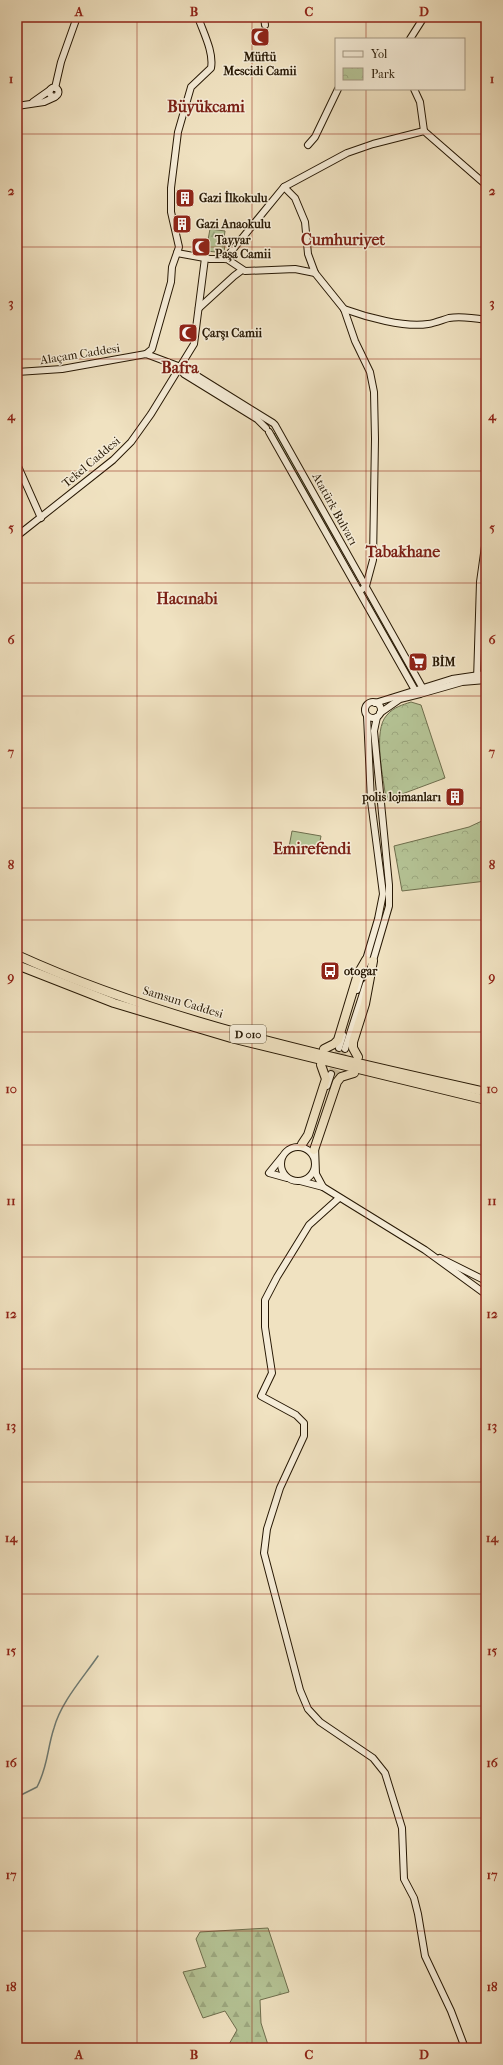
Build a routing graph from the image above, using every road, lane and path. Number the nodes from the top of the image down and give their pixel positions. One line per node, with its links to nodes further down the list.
1 (77, 17): 7 (street)
2 (198, 17): 16 (street)
3 (264, 17): 5 (street)
4 (424, 17): 6 (street)
5 (265, 25)
6 (411, 38)
7 (52, 89): 10 (street); 10 (street)
8 (338, 90): 13 (street)
9 (414, 90): 12 (street)
10 (31, 103): 11 (street)
11 (17, 106)
12 (424, 131): 14 (street); 15 (street)
13 (308, 145)
14 (486, 185)
15 (284, 187): 18 (street); 20 (street)
16 (177, 253): 17 (street); 24 (street)
17 (205, 258): 18 (street); 22 (street, Tekel Caddesi)
18 (225, 259): 19 (street)
19 (240, 271): 20 (street); 22 (street)
20 (315, 273): 21 (street)
21 (344, 309): 23 (street); 33 (street)
22 (199, 310): 25 (street, Tekel Caddesi)
23 (486, 320)
24 (146, 354): 25 (street, Atatürk Bulvarı); 26 (street, Alaçam Caddesi)
25 (180, 367): 27 (street, Atatürk Bulvarı); 28 (street); 30 (street, Tekel Caddesi)
26 (17, 372)
27 (274, 424): 28 (street); 33 (street, Atatürk Bulvarı)
28 (268, 430): 34 (street)
29 (17, 464): 30 (street)
30 (41, 518): 31 (street, Tekel Caddesi)
31 (17, 536)
32 (486, 539): 36 (street)
33 (366, 586): 34 (street); 38 (street, Atatürk Bulvarı)
34 (360, 591): 39 (street)
35 (486, 674): 36 (street)
36 (477, 677): 37 (street); 38 (street); 40 (street)
37 (486, 680)
38 (422, 687): 39 (street); 40 (street)
39 (414, 690): 40 (street); 41 (street)
40 (420, 694): 42 (street)
41 (375, 703): 42 (street); 43 (street)
42 (379, 715): 43 (street); 45 (street)
43 (367, 716): 45 (street)
44 (17, 954): 47 (highway, Samsun Caddesi / D 010)
45 (370, 961): 48 (highway); 49 (street); 50 (highway)
46 (17, 965): 47 (highway, Samsun Caddesi / D 010)
47 (232, 1034): 48 (highway); 51 (highway); 53 (highway, Samsun Caddesi / D 010)
48 (324, 1049): 50 (highway)
49 (342, 1049)
50 (358, 1057): 53 (highway)
51 (321, 1065): 52 (highway); 56 (highway)
52 (354, 1073): 53 (highway); 57 (highway)
53 (453, 1088): 54 (highway, Samsun Caddesi / D 010); 55 (highway, Samsun Caddesi / D 010)
54 (486, 1092)
55 (486, 1100)
56 (298, 1146): 57 (street); 58 (street); 59 (street)
57 (314, 1150): 59 (street)
58 (285, 1153): 60 (street); 60 (street)
59 (314, 1162): 60 (street); 61 (street)
60 (293, 1180): 61 (street)
61 (324, 1187): 62 (street)
62 (339, 1198): 63 (street); 66 (street)
63 (425, 1250): 64 (street); 65 (street)
64 (486, 1281)
65 (486, 1292)
66 (466, 2048)

